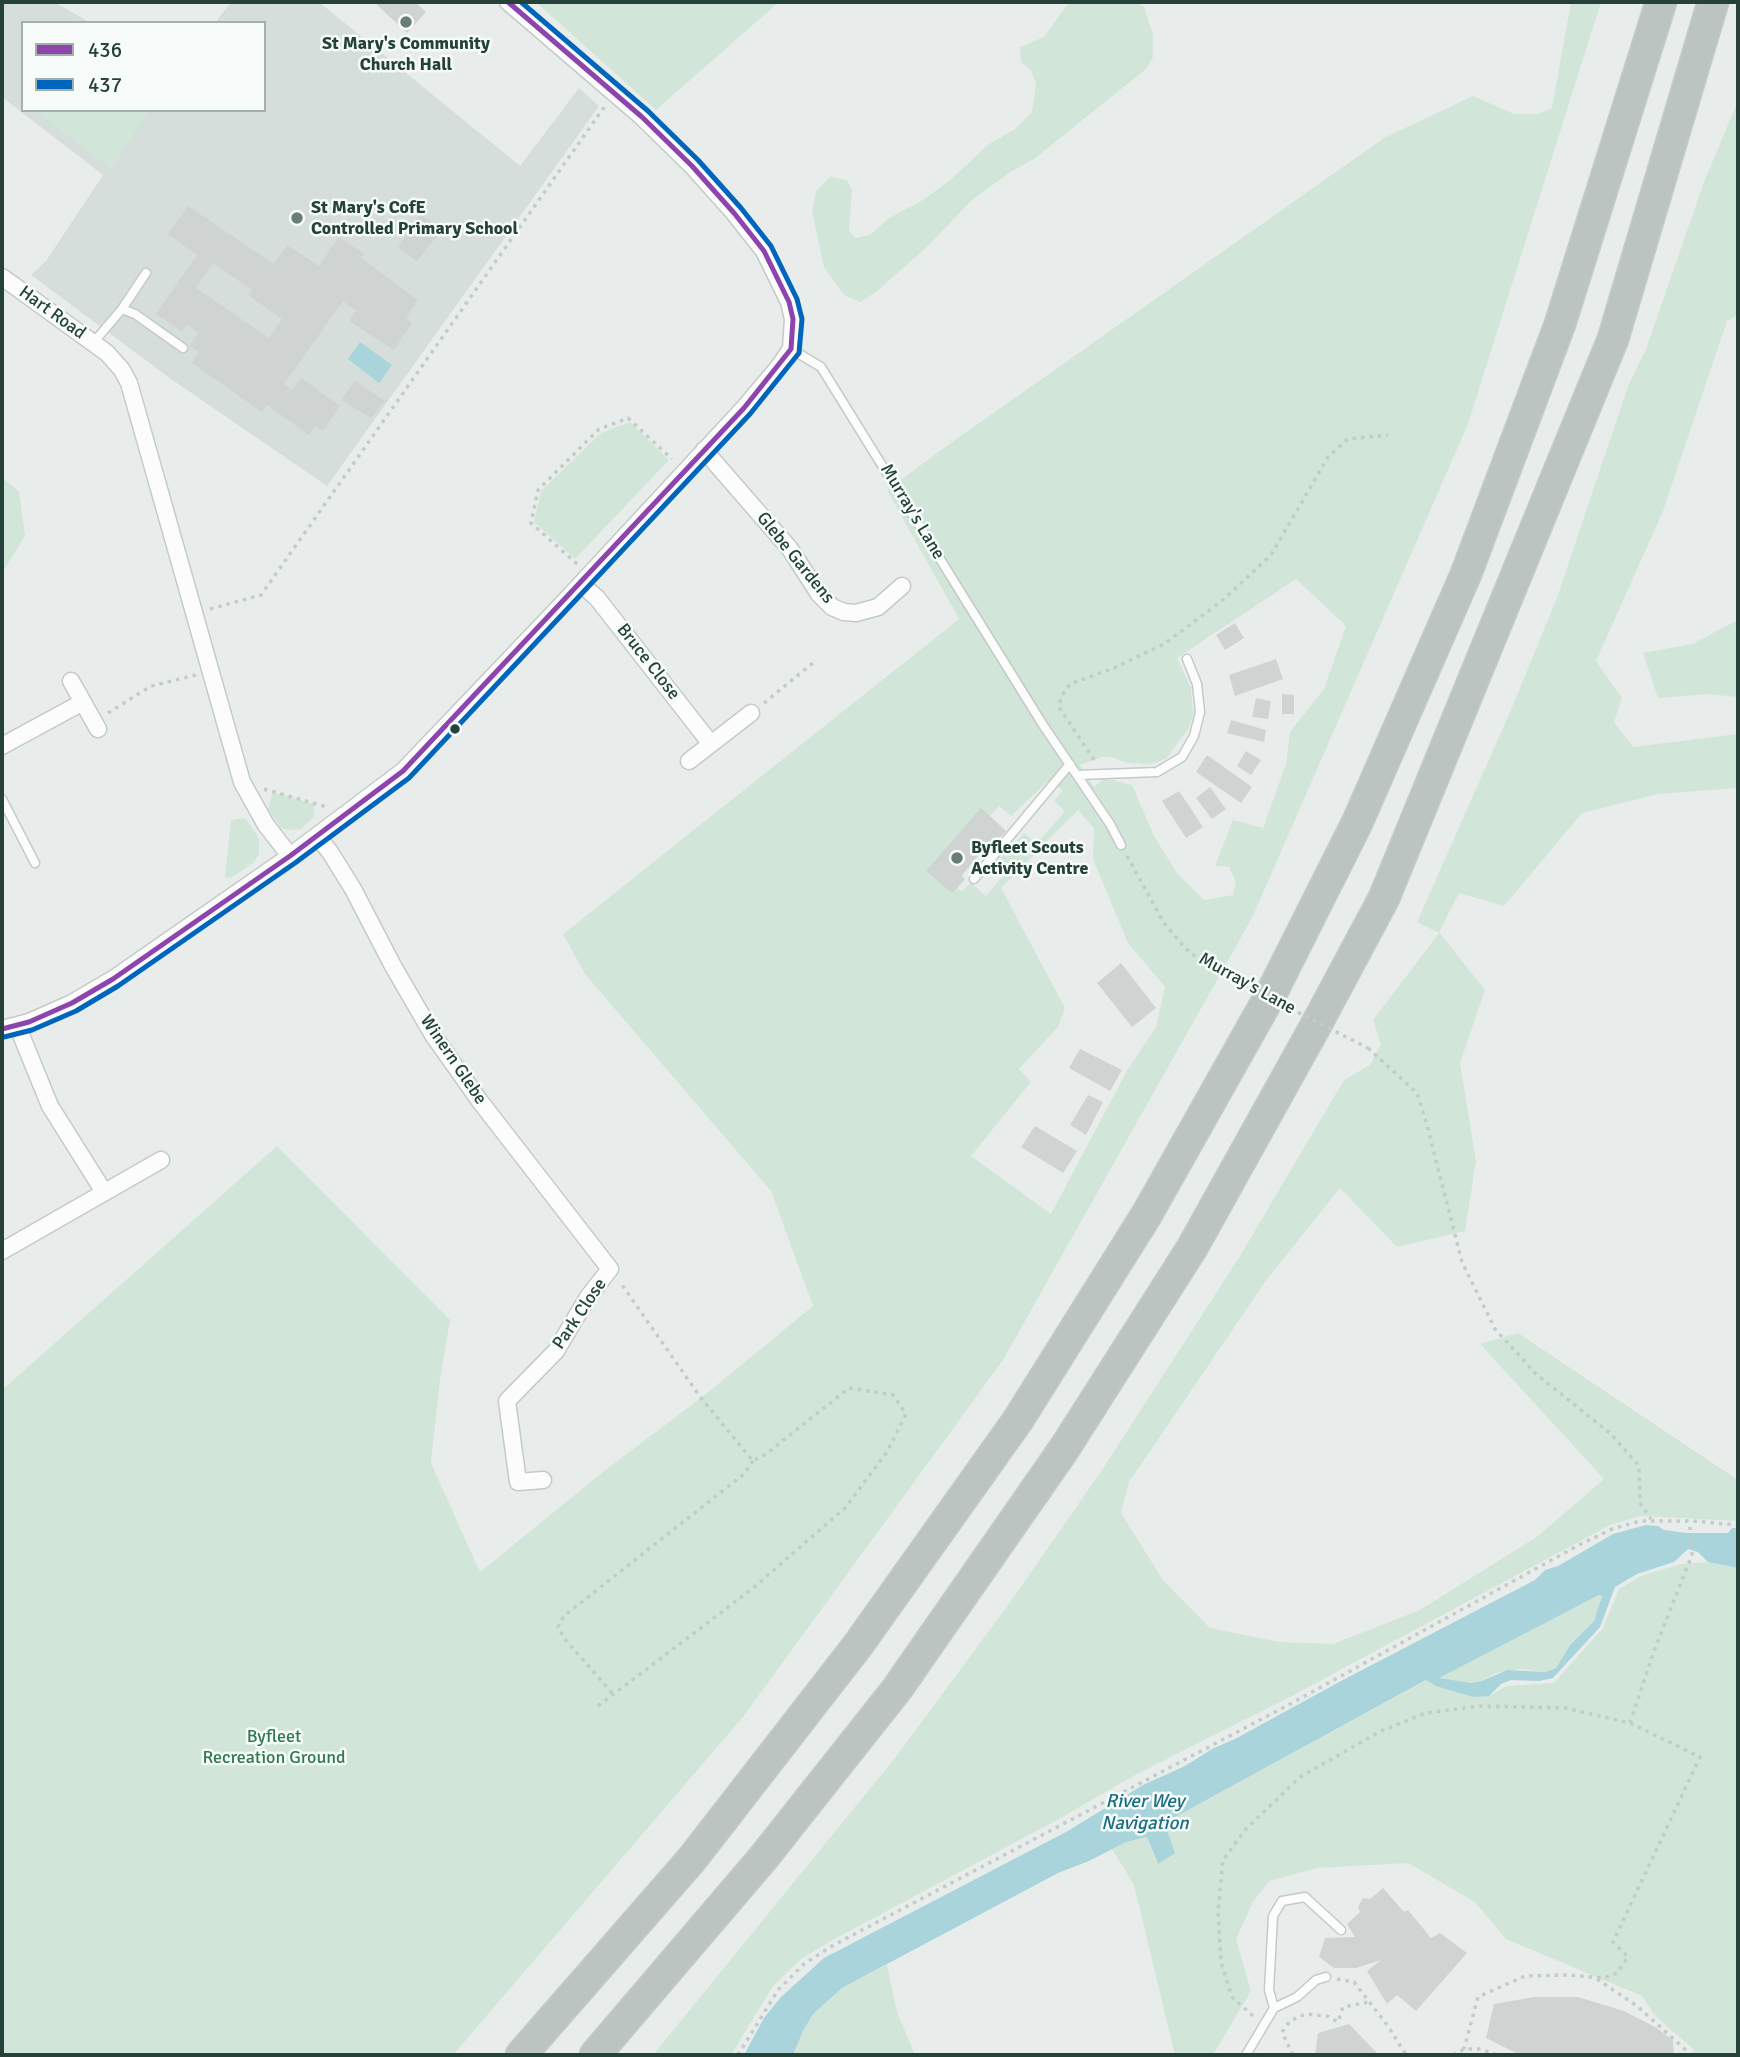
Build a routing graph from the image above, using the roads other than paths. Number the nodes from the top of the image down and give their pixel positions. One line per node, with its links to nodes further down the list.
1 (508, 2): 9 (street)
2 (1661, 2): 38 (highway)
3 (1713, 2): 39 (highway)
4 (146, 273): 6 (lane)
5 (2, 277): 7 (street, Hart Road)
6 (122, 309): 7 (lane); 8 (lane)
7 (93, 343): 26 (street, Hart Road)
8 (183, 348)
9 (791, 349): 10 (street); 21 (lane, Murray's Lane)
10 (704, 450): 11 (street); 12 (street, Glebe Gardens)
11 (585, 579): 18 (street, Bruce Close); 24 (street)
12 (902, 586)
13 (1187, 659): 22 (lane)
14 (71, 681): 15 (street)
15 (83, 702): 17 (street); 19 (street)
16 (751, 713): 18 (street)
17 (96, 725)
18 (711, 744): 20 (street)
19 (2, 746)
20 (689, 761)
21 (1070, 764): 22 (lane, Murray's Lane); 28 (lane)
22 (1078, 775): 25 (lane, Murray's Lane)
23 (2, 799): 27 (lane)
24 (317, 836): 26 (street); 33 (street, Winern Glebe)
25 (1121, 845)
26 (290, 856): 29 (street)
27 (35, 863)
28 (974, 879)
29 (9, 1027): 31 (street)
30 (161, 1160): 31 (street)
31 (104, 1192): 32 (street)
32 (2, 1251)
33 (610, 1269): 34 (street, Park Close)
34 (543, 1480)
35 (1341, 1930): 37 (lane)
36 (1326, 1977): 37 (lane)
37 (1274, 2008): 40 (lane)
38 (521, 2055)
39 (595, 2055)
40 (1246, 2055)

